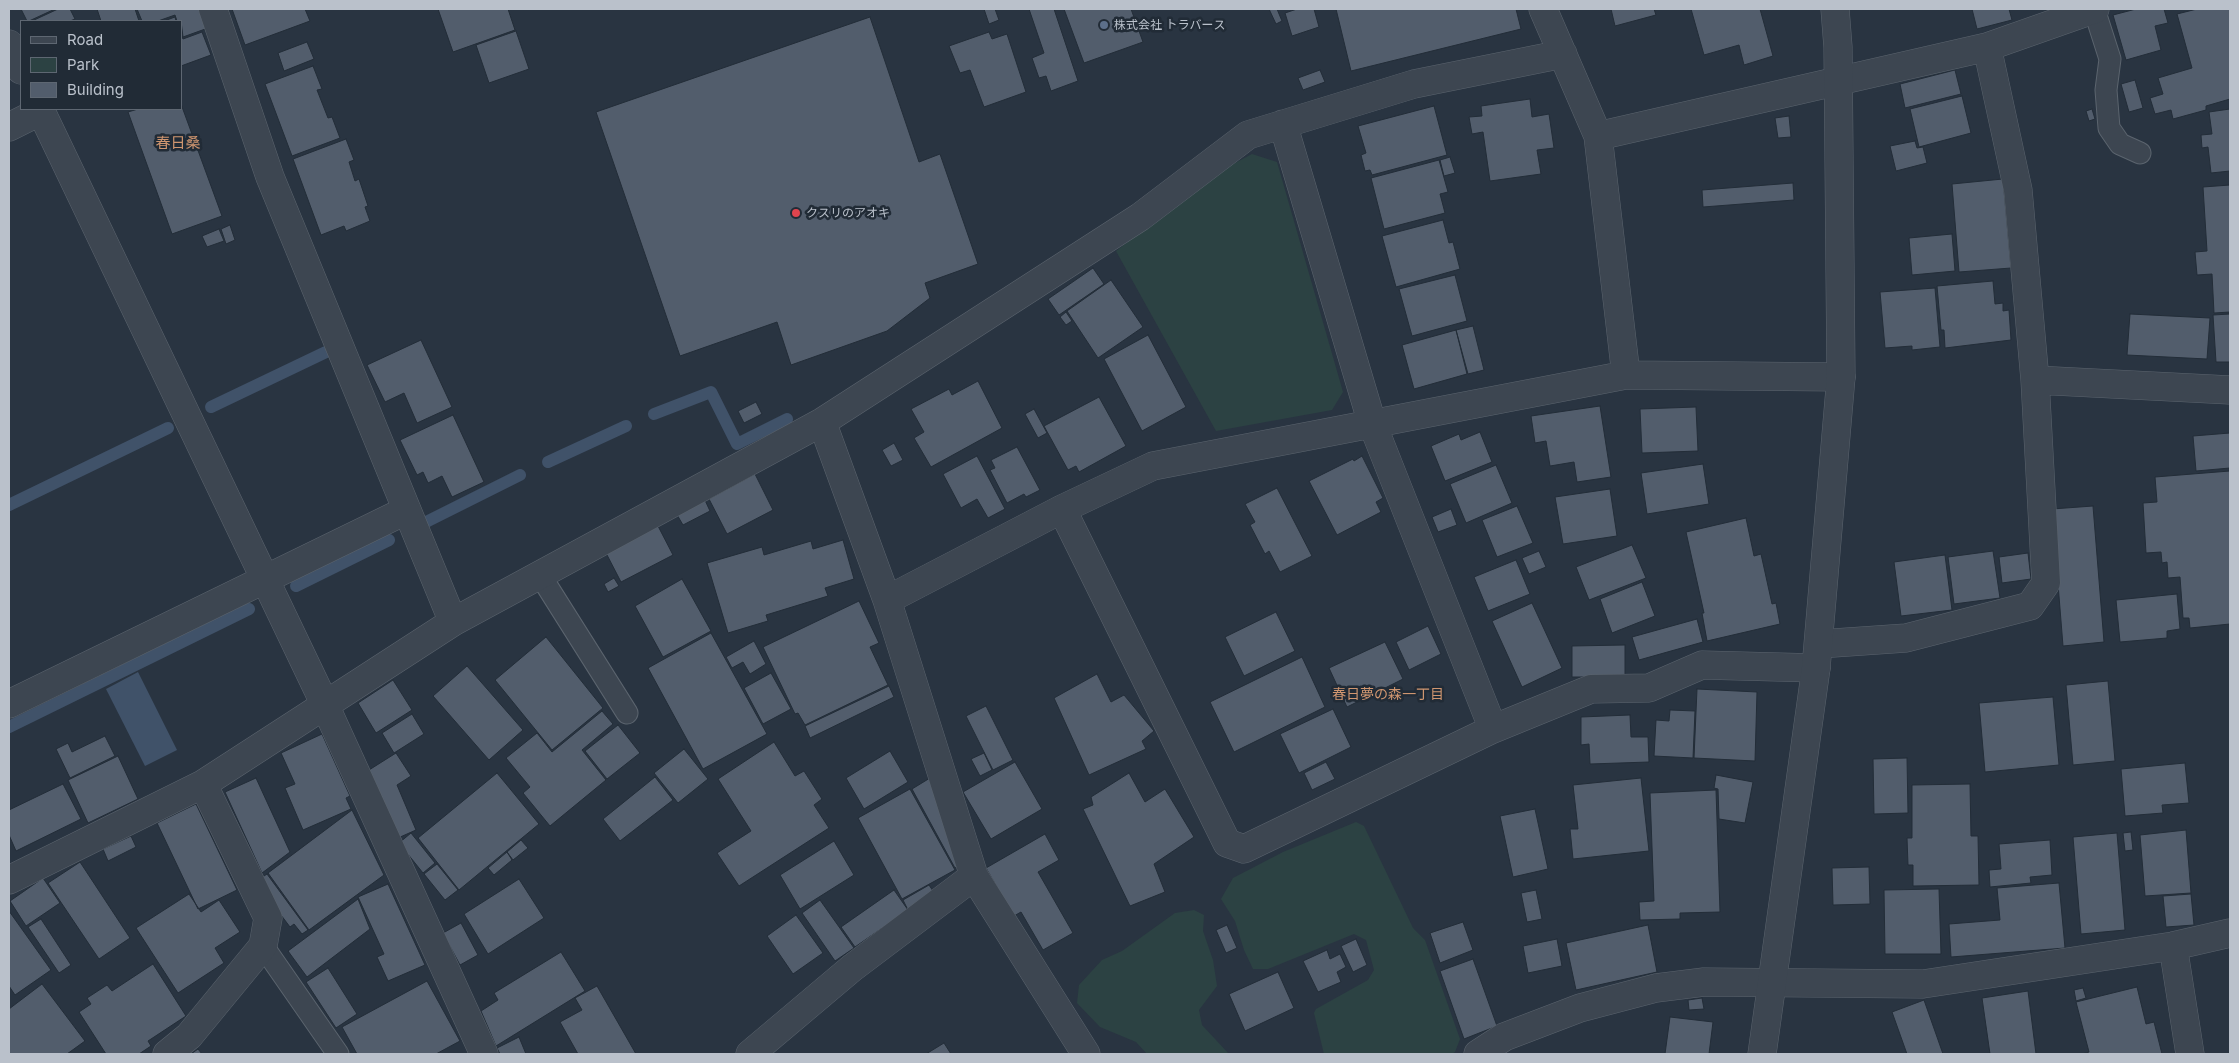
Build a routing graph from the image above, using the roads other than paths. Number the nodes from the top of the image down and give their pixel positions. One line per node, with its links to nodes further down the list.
1 (213, 9): 22 (street)
2 (1543, 9): 7 (street)
3 (1835, 9): 9 (street)
4 (2084, 11): 6 (street); 14 (lane)
5 (9, 44): 8 (street)
6 (1988, 47): 9 (street); 17 (street)
7 (1563, 54): 11 (street); 13 (street)
8 (20, 68)
9 (1839, 80): 13 (street); 16 (street)
10 (40, 110): 12 (street); 24 (street)
11 (1282, 124): 19 (street); 20 (street)
12 (9, 127)
13 (1598, 136): 15 (street)
14 (2140, 153)
15 (1626, 375): 16 (street); 20 (street)
16 (1841, 377): 27 (street)
17 (2035, 380): 18 (street); 27 (street)
18 (2230, 390)
19 (822, 422): 23 (street); 25 (street)
20 (1372, 423): 21 (street); 31 (street)
21 (1062, 509): 25 (street); 31 (street)
22 (407, 510): 24 (street); 26 (street)
23 (540, 575): 26 (street); 30 (lane)
24 (265, 579): 28 (street); 29 (street)
25 (887, 600): 33 (street)
26 (453, 622): 29 (street)
27 (1817, 656): 31 (street); 38 (street)
28 (9, 704)
29 (324, 704): 32 (street); 41 (street)
30 (627, 713)
31 (1493, 729)
32 (203, 784): 34 (street); 36 (street)
33 (974, 876): 42 (street); 43 (street)
34 (9, 880)
35 (2230, 933): 37 (street)
36 (264, 946): 39 (street); 40 (lane)
37 (2173, 946): 38 (street); 46 (street)
38 (1772, 983): 44 (street); 45 (street)
39 (167, 1054)
40 (338, 1054)
41 (484, 1054)
42 (750, 1054)
43 (1086, 1054)
44 (1478, 1054)
45 (1762, 1054)
46 (2190, 1054)

